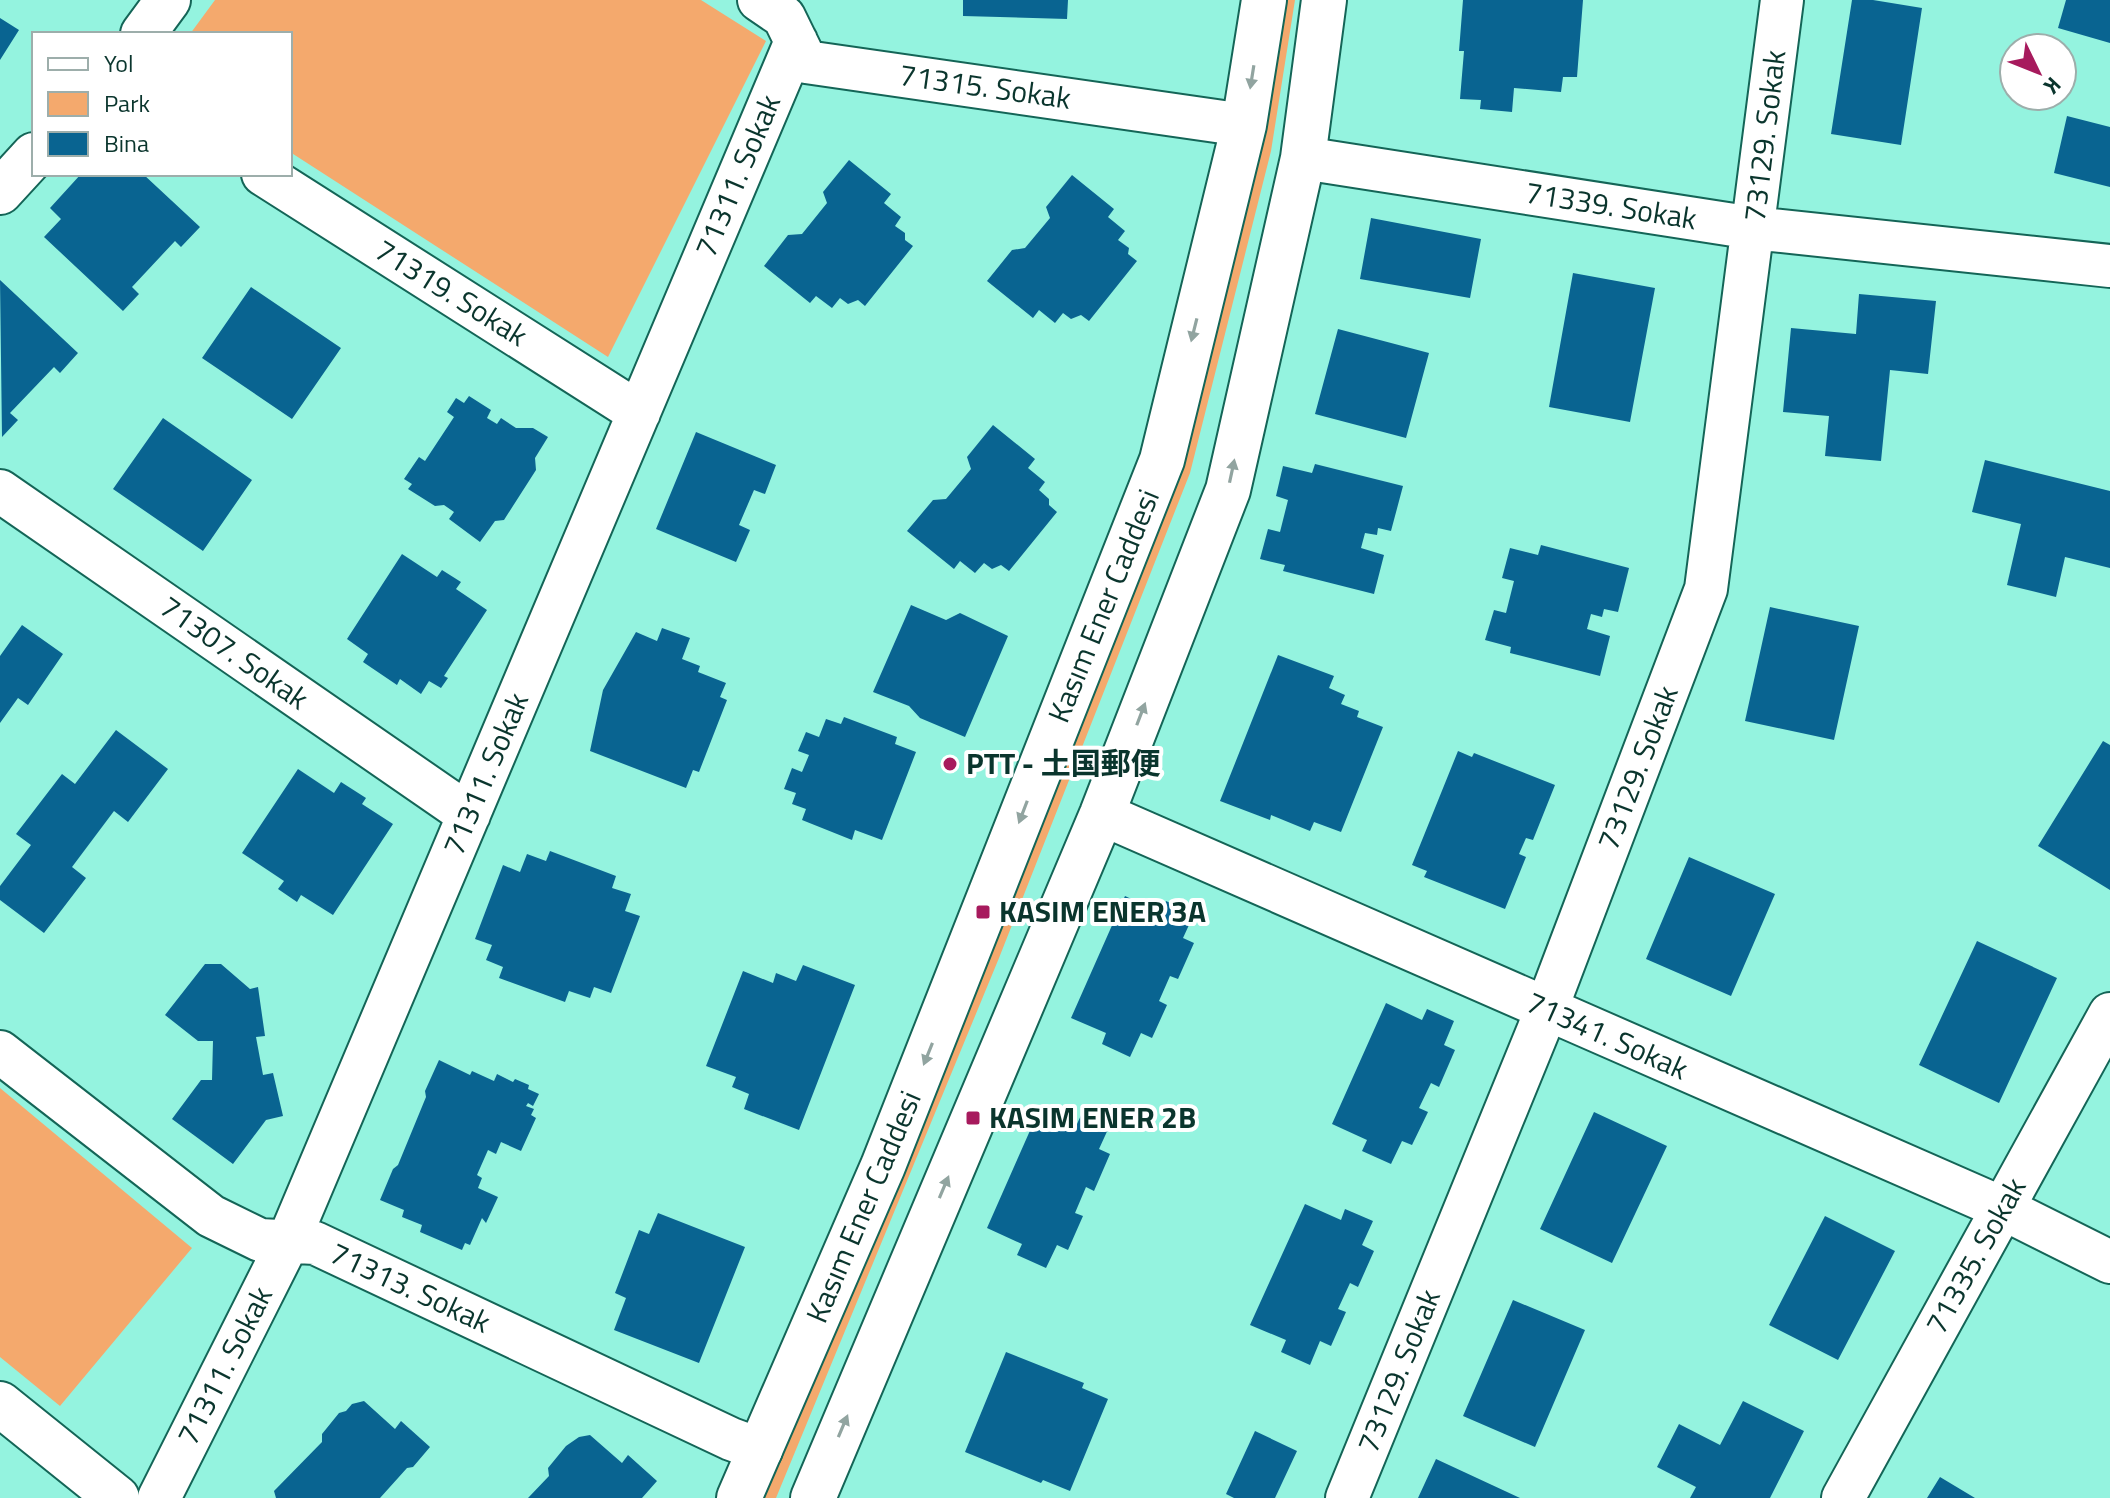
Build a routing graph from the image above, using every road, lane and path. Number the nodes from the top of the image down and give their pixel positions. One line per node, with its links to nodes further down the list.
1 (168, 0): 6 (main road)
2 (759, 0): 7 (street, 71315. Sokak)
3 (1264, 0): 8 (main road, Kasım Ener Caddesi, one-way to 8)
4 (1324, 0): 10 (main road)
5 (1782, 0): 13 (street, 73129. Sokak)
6 (144, 32)
7 (796, 41): 8 (street, 71315. Sokak); 15 (street, 71311. Sokak)
8 (1244, 125): 26 (main road, Kasım Ener Caddesi, one-way to 26)
9 (32, 157): 12 (main road)
10 (1303, 158): 13 (street, 71339. Sokak); 17 (main road, one-way to 10)
11 (266, 176): 15 (street, 71319. Sokak)
12 (0, 192)
13 (1753, 228): 14 (street, 71339. Sokak); 19 (street, 73129. Sokak)
14 (2110, 266)
15 (639, 413): 18 (street, 71311. Sokak)
16 (0, 491): 18 (street, 71307. Sokak)
17 (1102, 814): 19 (street, 71341. Sokak); 30 (main road, one-way to 17)
18 (469, 815): 23 (street, 71311. Sokak)
19 (1546, 1010): 22 (street, 71341. Sokak); 31 (street, 73129. Sokak)
20 (2110, 1014): 22 (street, 71335. Sokak)
21 (0, 1052): 23 (street, 71313. Sokak)
22 (2002, 1208): 24 (street, 71341. Sokak); 32 (street, 71335. Sokak)
23 (288, 1242): 26 (street, 71313. Sokak); 28 (street, 71311. Sokak)
24 (2110, 1262)
25 (0, 1404): 27 (main road)
26 (761, 1450): 29 (main road, Kasım Ener Caddesi)
27 (117, 1498)
28 (159, 1498)
29 (739, 1498)
30 (813, 1498)
31 (1347, 1498)
32 (1843, 1498)

